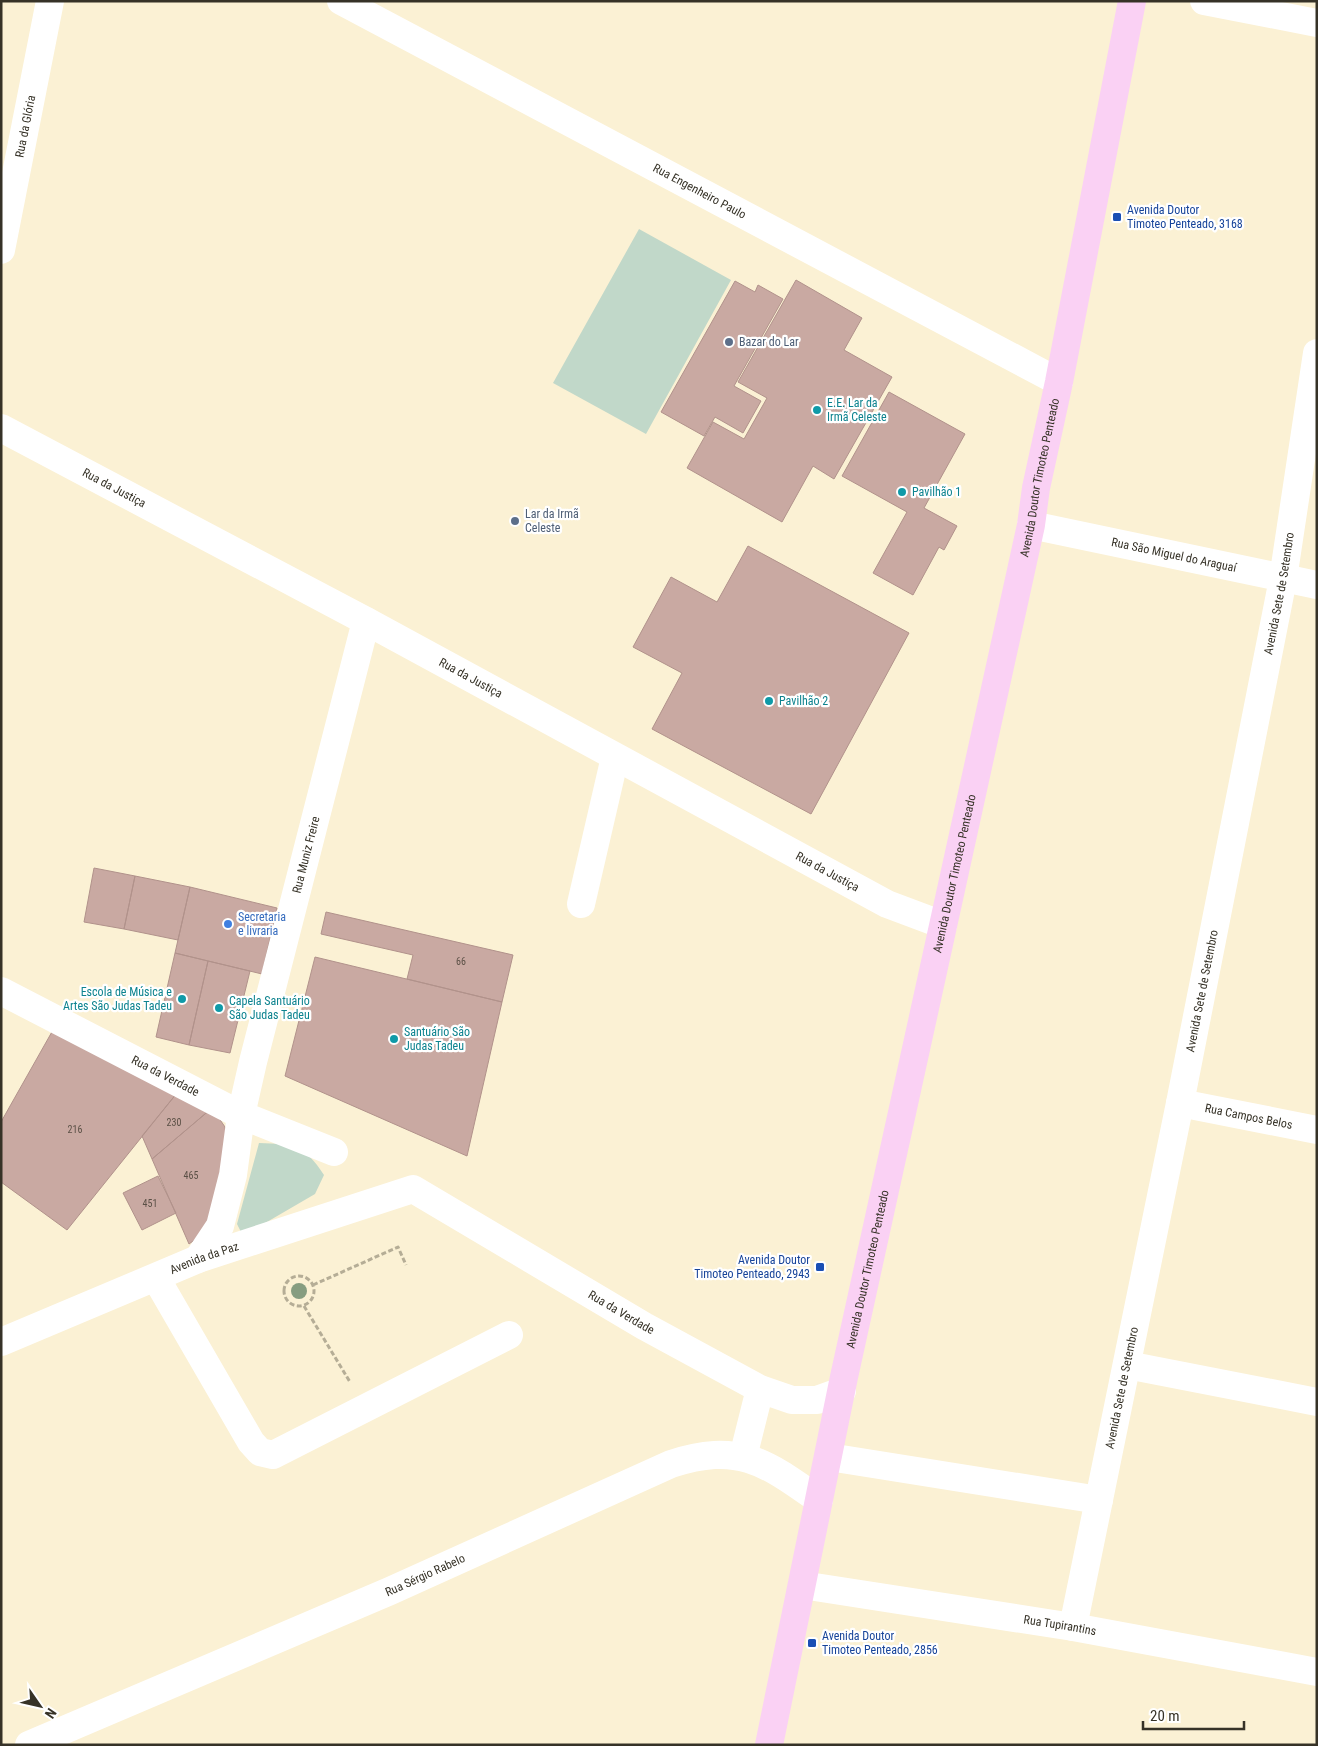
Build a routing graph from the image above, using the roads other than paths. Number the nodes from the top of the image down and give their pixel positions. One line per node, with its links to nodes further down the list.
1 (50, 1): 6 (street, Rua da Glória)
2 (341, 1): 8 (street, Rua Engenheiro Paulo)
3 (1132, 1): 8 (main road, Avenida Doutor Timoteo Penteado)
4 (1204, 1): 5 (street)
5 (1317, 23)
6 (1, 250)
7 (1317, 353): 11 (street, Avenida Sete de Setembro)
8 (1059, 382): 10 (main road, Avenida Doutor Timoteo Penteado)
9 (1, 428): 13 (street, Rua da Justiça)
10 (1031, 525): 11 (street, Rua São Miguel do Araguaí); 16 (main road, Avenida Doutor Timoteo Penteado)
11 (1283, 579): 12 (street, Rua São Miguel do Araguaí); 18 (street, Avenida Sete de Setembro)
12 (1317, 585)
13 (366, 621): 14 (street, Rua da Justiça); 19 (street, Rua Muniz Freire)
14 (615, 757): 15 (street); 16 (street, Rua da Justiça)
15 (581, 904)
16 (943, 925): 29 (main road, Avenida Doutor Timoteo Penteado)
17 (1, 991): 19 (street, Rua da Verdade)
18 (1180, 1103): 20 (street, Rua Campos Belos); 27 (street, Avenida Sete de Setembro)
19 (241, 1115): 21 (street, Rua da Verdade); 23 (street, Rua Muniz Freire)
20 (1317, 1130)
21 (334, 1152)
22 (414, 1189): 23 (street, Avenida da Paz); 28 (street, Rua da Verdade)
23 (198, 1259): 24 (street, Avenida da Paz)
24 (156, 1278): 25 (street); 26 (street, Avenida da Paz)
25 (509, 1335)
26 (1, 1342)
27 (1127, 1365): 30 (street); 34 (street, Avenida Sete de Setembro)
28 (760, 1389): 29 (street, Rua da Verdade); 31 (street)
29 (842, 1391): 32 (main road, Avenida Doutor Timoteo Penteado)
30 (1317, 1402)
31 (744, 1457): 33 (street, Rua Sérgio Rabelo); 38 (street, Rua Sérgio Rabelo)
32 (829, 1457): 33 (main road, Avenida Doutor Timoteo Penteado); 34 (street)
33 (819, 1500): 35 (main road, Avenida Doutor Timoteo Penteado)
34 (1099, 1500): 36 (street, Avenida Sete de Setembro)
35 (802, 1585): 36 (street, Rua Tupirantins); 39 (main road, Avenida Doutor Timoteo Penteado)
36 (1073, 1627): 37 (street, Rua Tupirantins)
37 (1317, 1672)
38 (29, 1745)
39 (769, 1745)

